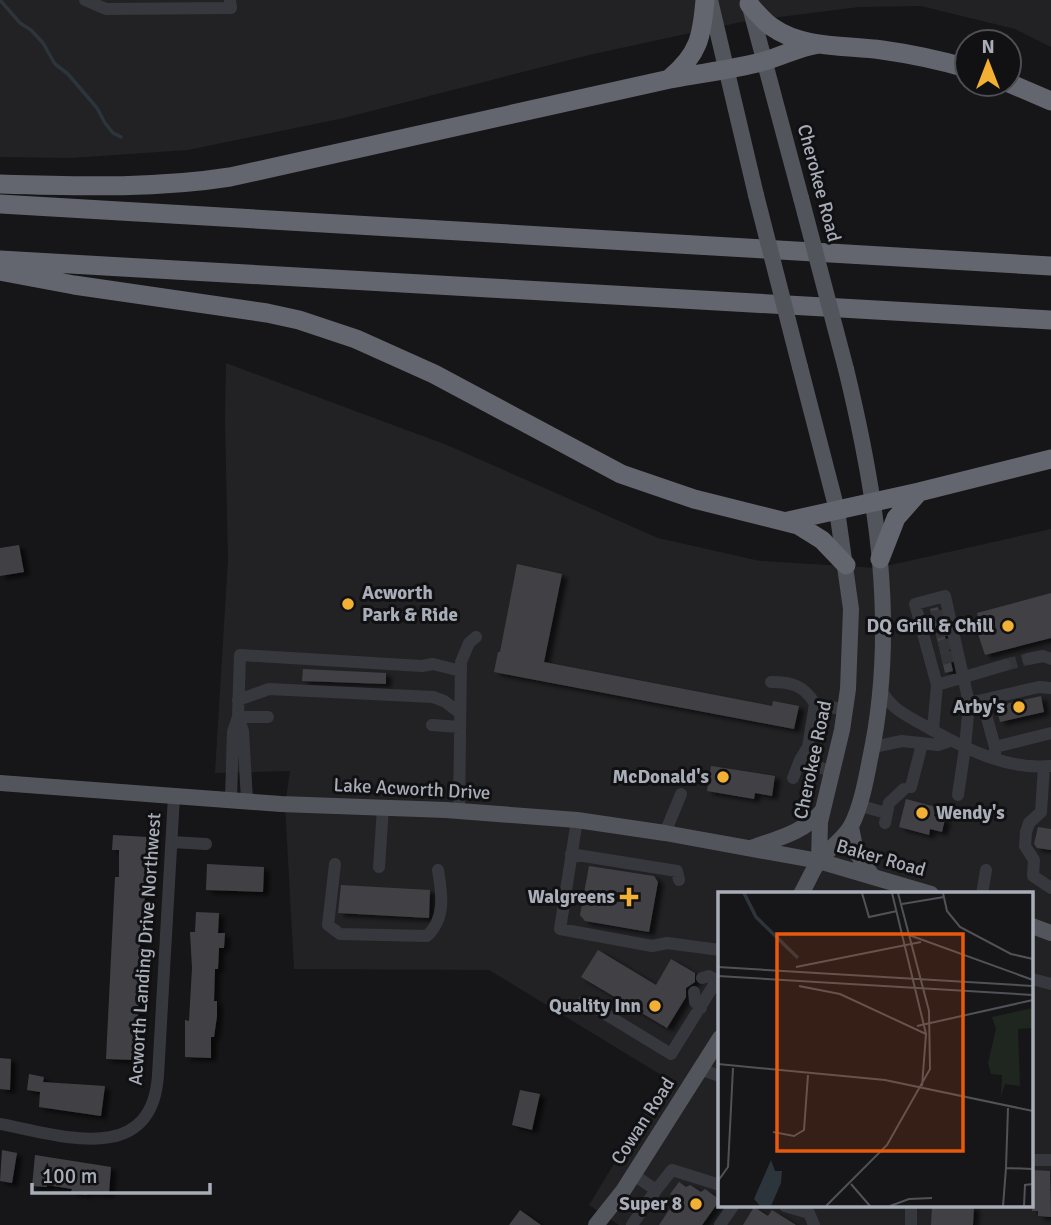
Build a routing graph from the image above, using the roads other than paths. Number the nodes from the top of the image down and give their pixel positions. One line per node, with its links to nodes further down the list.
1 (85, 0): 2 (street)
2 (230, 0)
3 (705, 0): 10 (highway)
4 (710, 0): 9 (main road, Cherokee Road)
5 (749, 2): 6 (highway); 7 (main road, Cherokee Road)
6 (818, 44): 7 (highway); 8 (highway)
7 (765, 61): 9 (highway); 21 (main road, Cherokee Road, bridge)
8 (953, 64)
9 (726, 71): 10 (highway); 22 (main road, Cherokee Road, bridge)
10 (670, 79): 13 (highway)
11 (1023, 89): 12 (highway)
12 (1051, 101)
13 (0, 184)
14 (0, 204): 16 (highway)
15 (0, 260): 18 (highway)
16 (1051, 266)
17 (0, 271): 23 (highway)
18 (1051, 320)
19 (1051, 459): 20 (highway)
20 (919, 492): 21 (highway); 24 (highway)
21 (873, 500): 22 (highway); 24 (main road, Cherokee Road)
22 (837, 510): 23 (highway); 25 (main road, Cherokee Road)
23 (788, 521): 25 (highway)
24 (880, 559): 35 (main road, Cherokee Road)
25 (846, 565): 42 (main road, Cherokee Road)
26 (477, 637): 30 (street)
27 (1028, 659): 28 (street)
28 (1051, 659)
29 (1005, 665): 31 (street)
30 (461, 671): 38 (street); 43 (street)
31 (963, 678): 33 (street); 33 (street); 40 (street)
32 (771, 682): 41 (street)
33 (937, 685): 48 (street)
34 (1051, 688): 36 (street)
35 (881, 690): 48 (street); 52 (main road, Cherokee Road)
36 (1002, 695): 37 (street); 39 (street)
37 (1051, 696)
38 (238, 700): 43 (street); 44 (street)
39 (982, 700): 40 (street); 54 (street)
40 (968, 703): 53 (street)
41 (815, 704): 42 (street); 55 (street)
42 (845, 710): 57 (main road, Cherokee Road)
43 (460, 713): 47 (street)
44 (238, 717): 45 (street); 63 (street)
45 (268, 717)
46 (432, 725): 47 (street)
47 (460, 727): 66 (street)
48 (933, 730): 50 (street)
49 (1051, 733): 54 (street)
50 (950, 741): 51 (street); 53 (street)
51 (922, 744): 52 (street); 64 (street)
52 (873, 747): 64 (main road, Cherokee Road)
53 (965, 748): 54 (street); 61 (street)
54 (995, 753): 56 (street)
55 (800, 760): 57 (street); 58 (street)
56 (1048, 767): 82 (street)
57 (832, 772): 67 (main road, Cherokee Road)
58 (793, 778)
59 (0, 783): 62 (main road, Lake Acworth Drive)
60 (681, 794): 70 (street)
61 (958, 795)
62 (174, 796): 63 (main road, Lake Acworth Drive); 71 (street, Acworth Landing Drive Northwest)
63 (239, 799): 65 (main road, Lake Acworth Drive)
64 (858, 805): 69 (main road, Cherokee Road)
65 (383, 808): 66 (main road, Lake Acworth Drive); 77 (street)
66 (459, 811): 68 (main road, Lake Acworth Drive)
67 (822, 811): 73 (main road); 75 (main road, Cherokee Road)
68 (577, 820): 70 (main road, Lake Acworth Drive); 74 (street)
69 (851, 827): 75 (main road, Cherokee Road); 80 (main road)
70 (665, 833): 73 (main road, Lake Acworth Drive)
71 (172, 842): 72 (street); 100 (street, Acworth Landing Drive Northwest)
72 (206, 844)
73 (749, 848): 75 (main road, Lake Acworth Drive)
74 (571, 854): 81 (street); 88 (street)
75 (819, 861): 80 (main road, Baker Road); 83 (main road)
76 (335, 864): 79 (street)
77 (379, 867)
78 (986, 870): 85 (street)
79 (438, 872)
80 (873, 877): 84 (main road, Baker Road)
81 (679, 880)
82 (1051, 888)
83 (802, 892)
84 (923, 892)
85 (982, 892)
86 (1034, 927): 87 (main road)
87 (1051, 933)
88 (718, 950)
89 (702, 978): 90 (street)
90 (718, 980)
91 (1034, 980): 93 (street)
92 (718, 982): 96 (street)
93 (1051, 984)
94 (694, 992): 96 (street)
95 (584, 1001): 96 (street)
96 (701, 1008)
97 (718, 1042): 98 (main road, Cowan Road)
98 (702, 1070): 99 (street); 101 (main road, Cowan Road)
99 (718, 1075)
100 (0, 1124)
101 (634, 1175): 103 (street); 106 (main road, Cowan Road)
102 (718, 1184): 103 (street)
103 (656, 1190): 107 (street)
104 (732, 1208): 108 (street)
105 (792, 1208): 109 (street)
106 (596, 1225)
107 (632, 1225)
108 (720, 1225)
109 (814, 1225)

